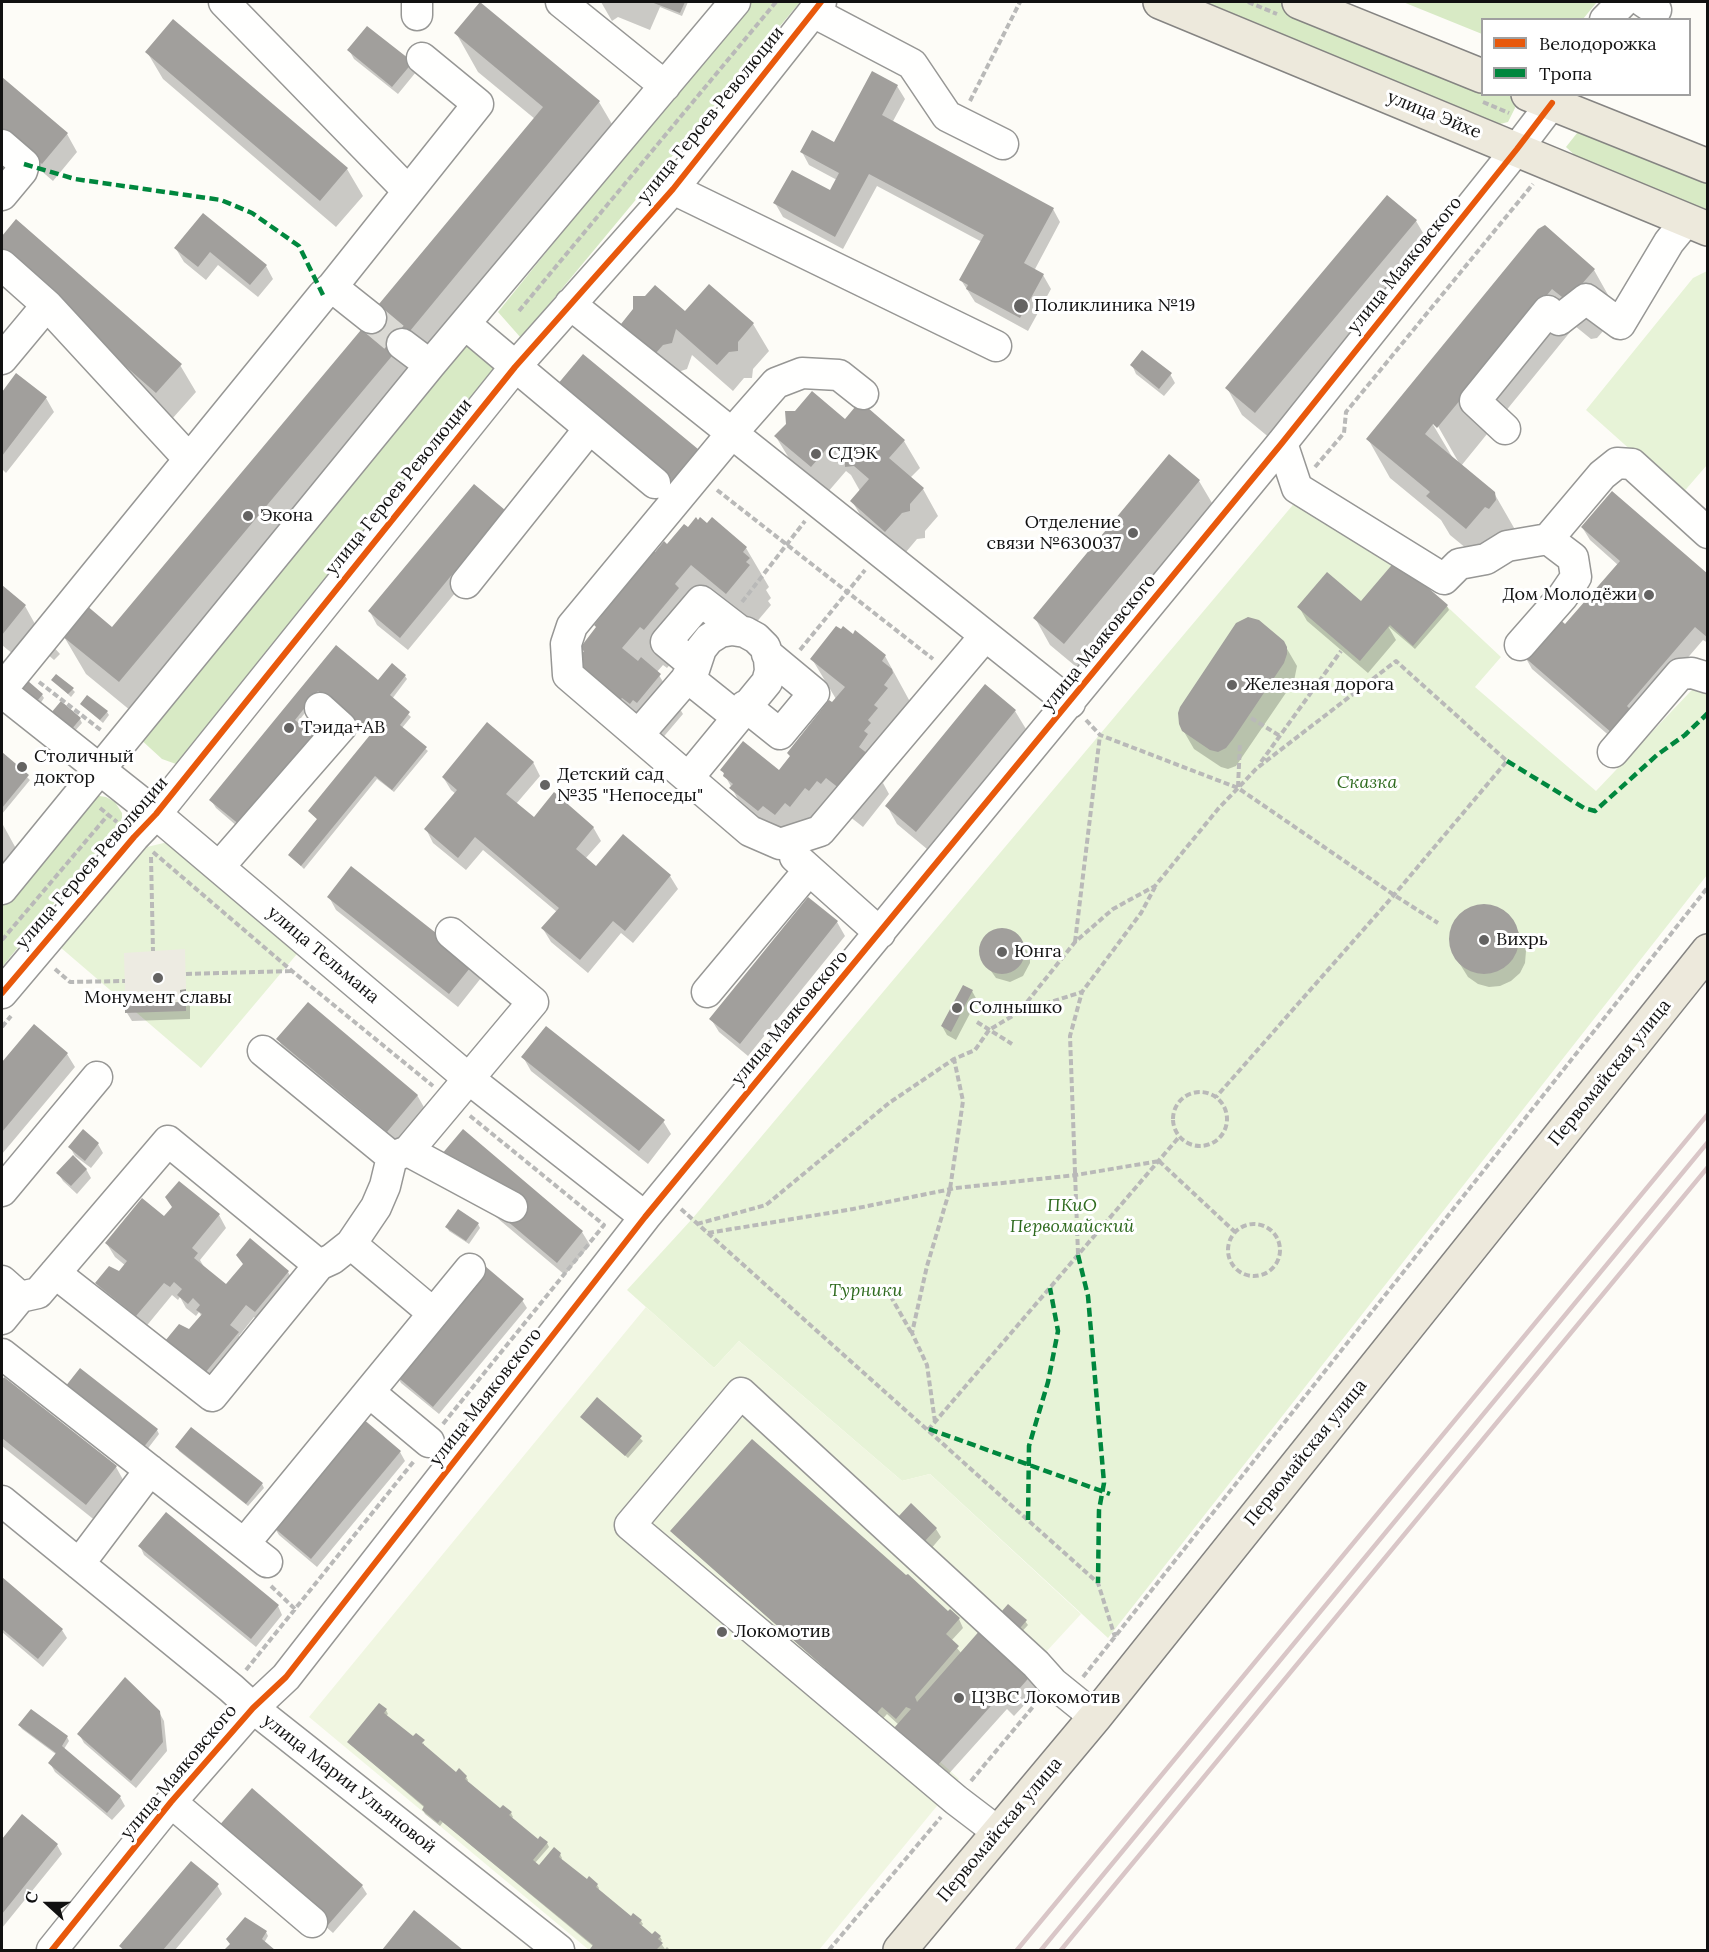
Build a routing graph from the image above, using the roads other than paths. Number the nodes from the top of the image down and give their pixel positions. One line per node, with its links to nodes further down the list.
1 (224, 2): 18 (street)
2 (561, 2): 11 (street)
3 (735, 2): 11 (street)
4 (1160, 2): 15 (main road, улица Эйхе)
5 (1299, 2): 10 (main road)
6 (1623, 2): 8 (street)
7 (817, 7): 13 (street); 17 (street, улица Героев Революции)
8 (1607, 18)
9 (422, 58): 18 (street)
10 (1481, 76)
11 (665, 86): 26 (street)
12 (1538, 98): 15 (street, улица Маяковского); 16 (main road)
13 (1004, 144)
14 (2, 145): 19 (street)
15 (1517, 149): 20 (main road, улица Эйхе); 36 (street, улица Маяковского)
16 (1707, 166)
17 (673, 189): 24 (street, улица Героев Революции); 28 (street)
18 (408, 191): 22 (street)
19 (2, 195)
20 (1697, 224): 34 (street)
21 (2, 265): 23 (street)
22 (332, 287): 25 (street); 37 (street)
23 (47, 304): 29 (street); 37 (street)
24 (570, 304): 31 (street, улица Героев Революции); 35 (street)
25 (371, 318)
26 (465, 324): 30 (street); 31 (street)
27 (402, 344): 30 (street)
28 (996, 346)
29 (2, 359)
30 (430, 365): 53 (street)
31 (515, 368): 33 (street); 55 (street, улица Героев Революции)
32 (863, 394): 35 (street)
33 (589, 429): 38 (street); 41 (street)
34 (1505, 429)
35 (732, 434): 42 (street); 51 (street)
36 (1282, 443): 40 (street); 48 (street, улица Маяковского)
37 (189, 459): 47 (street)
38 (655, 483)
39 (1707, 533): 40 (street)
40 (1548, 539): 43 (street)
41 (466, 584)
42 (985, 636): 48 (street); 56 (street)
43 (1520, 645)
44 (767, 654): 45 (street); 50 (street); 50 (street)
45 (691, 671): 50 (street); 51 (street)
46 (1707, 678): 52 (street)
47 (6, 700): 53 (street, улица Тельмана)
48 (1070, 703): 61 (street, улица Маяковского)
49 (320, 708): 57 (street)
50 (741, 712): 54 (street)
51 (638, 735): 54 (street)
52 (1613, 752)
53 (100, 770): 55 (street, улица Тельмана); 59 (street)
54 (688, 778): 56 (street)
55 (156, 814): 57 (street, улица Тельмана); 64 (street, улица Героев Революции)
56 (780, 844): 58 (street)
57 (219, 867): 67 (street, улица Тельмана)
58 (809, 870): 61 (street); 63 (street)
59 (2, 889)
60 (451, 933): 67 (street)
61 (880, 933): 71 (street, улица Маяковского)
62 (1707, 951): 85 (main road, Первомайская улица)
63 (707, 992)
64 (2, 993)
65 (263, 1051): 68 (street)
66 (97, 1077): 69 (street)
67 (469, 1079): 68 (street); 71 (street, улица Тельмана)
68 (400, 1154): 70 (street); 72 (street)
69 (2, 1191)
70 (512, 1207)
71 (645, 1217): 84 (street, улица Маяковского)
72 (351, 1244): 73 (street); 77 (street)
73 (319, 1265): 75 (street); 75 (street)
74 (470, 1269): 77 (street)
75 (55, 1273): 76 (street)
76 (8, 1299)
77 (433, 1313): 79 (street)
78 (2, 1354): 81 (street)
79 (369, 1392): 80 (street); 81 (street)
80 (429, 1442)
81 (150, 1470): 83 (street)
82 (2, 1501): 83 (street, улица Марии Ульяновой)
83 (79, 1564): 84 (street, улица Марии Ульяновой)
84 (253, 1708): 86 (street, улица Маяковского); 90 (street, улица Марии Ульяновой)
85 (1095, 1717): 87 (main road, Первомайская улица); 87 (street)
86 (171, 1802): 88 (street); 89 (street, улица Маяковского)
87 (998, 1832): 91 (main road, Первомайская улица)
88 (312, 1922)
89 (68, 1945)
90 (556, 1950)
91 (900, 1950)

